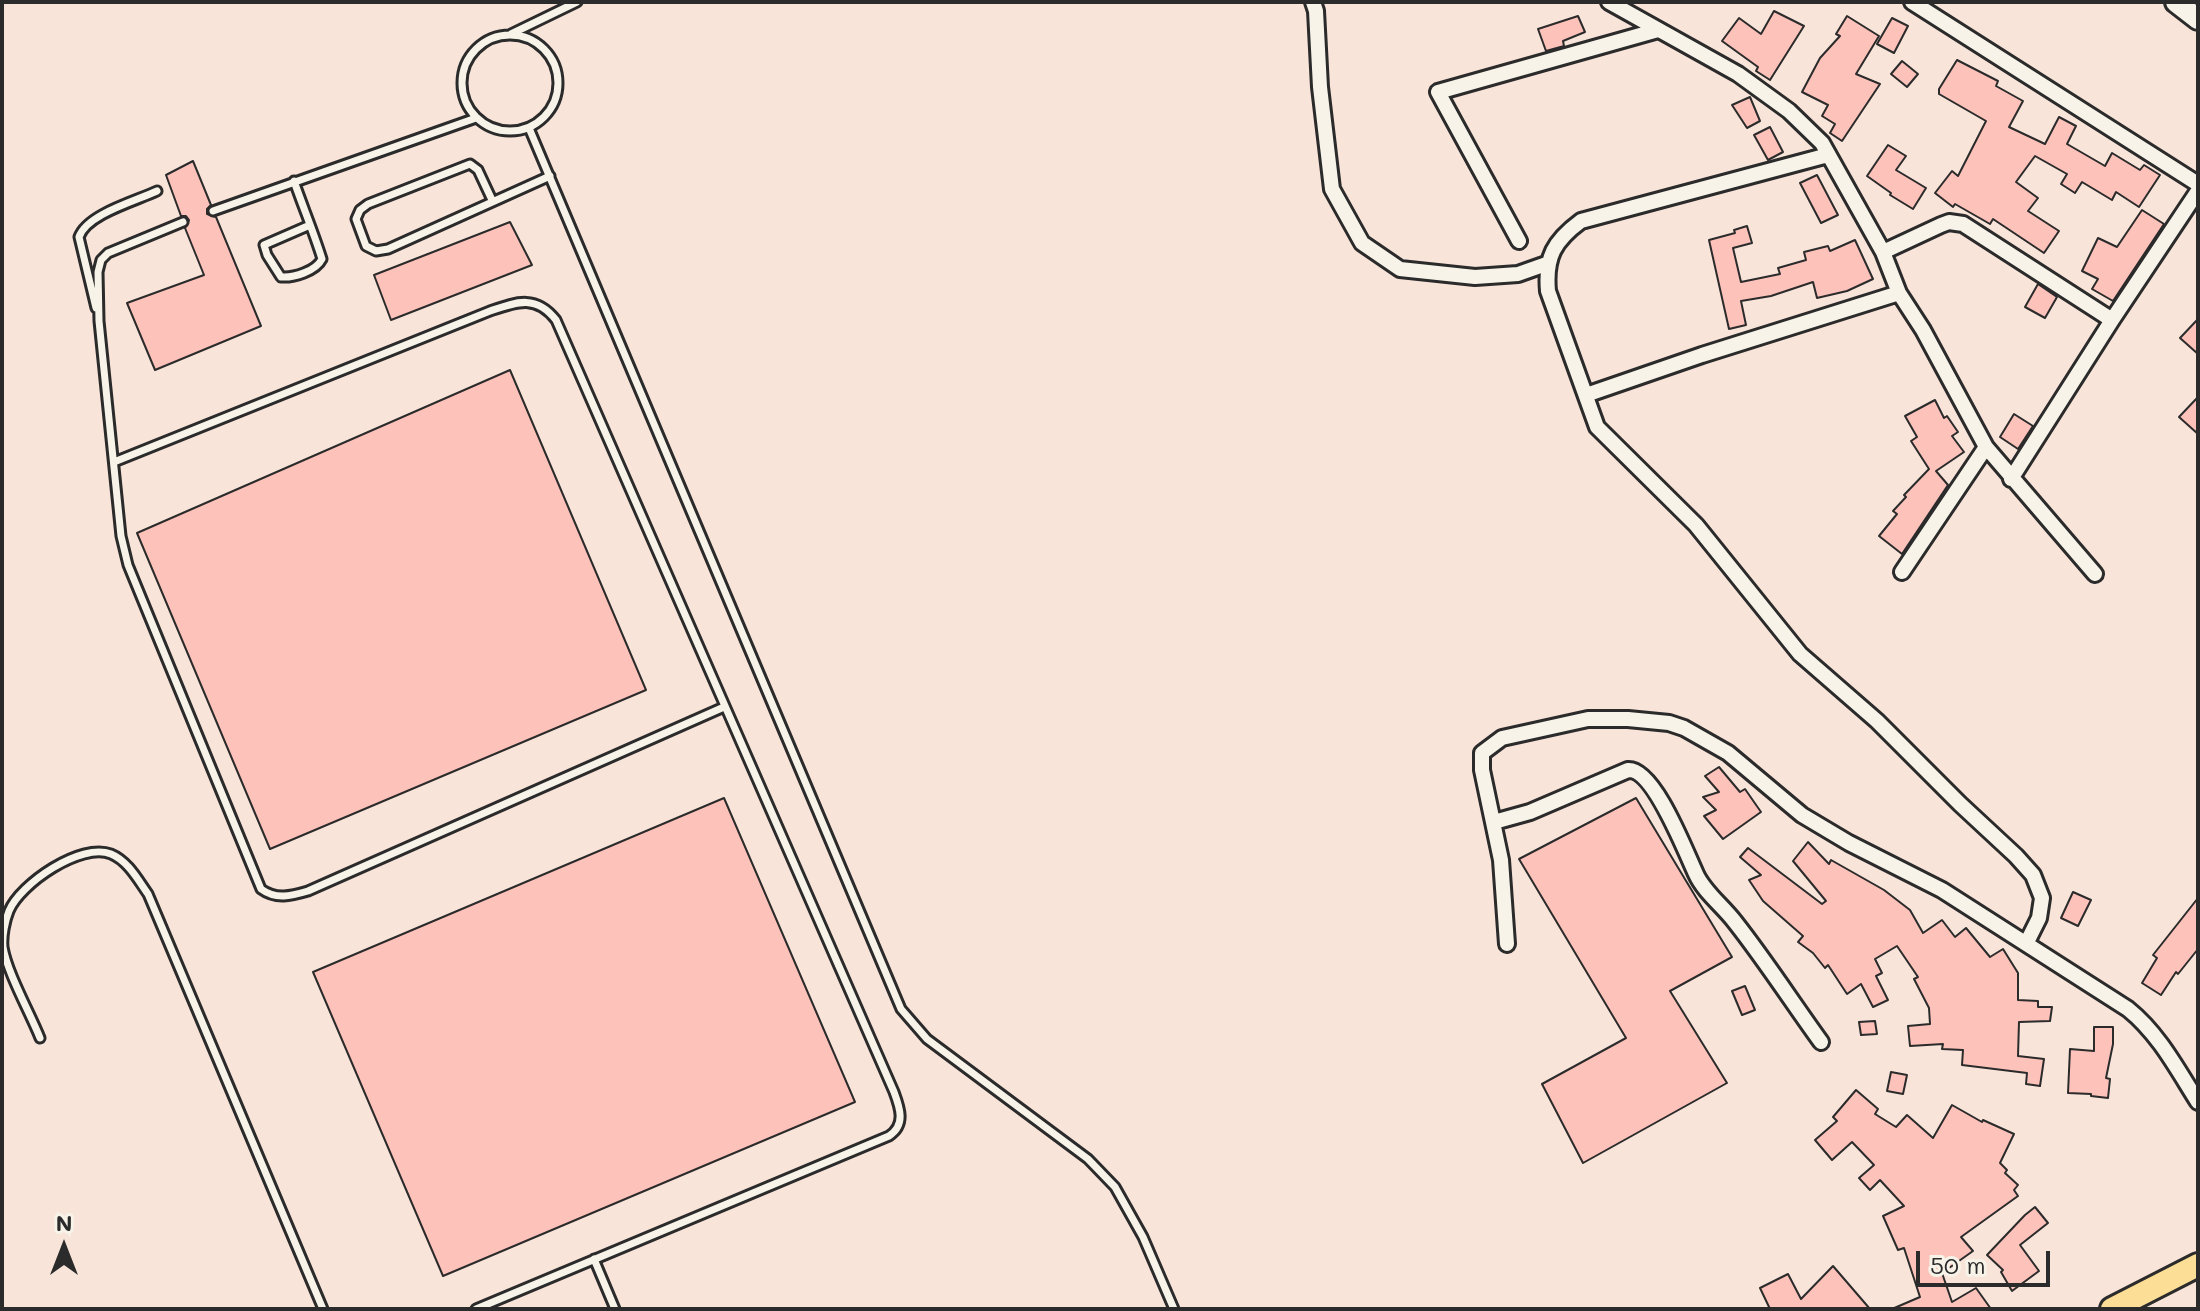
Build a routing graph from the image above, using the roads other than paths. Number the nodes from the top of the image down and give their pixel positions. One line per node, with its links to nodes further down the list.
1 (577, 2): 8 (lane)
2 (1313, 2): 23 (street)
3 (1609, 2): 7 (street)
4 (1912, 2): 14 (street)
5 (2176, 2): 6 (main road)
6 (2198, 19)
7 (1658, 30): 11 (street); 21 (street)
8 (509, 35): 9 (lane); 10 (lane)
9 (476, 118): 10 (lane); 13 (lane)
10 (529, 128): 12 (lane)
11 (1828, 155): 22 (street); 23 (street)
12 (550, 176): 17 (lane); 45 (lane)
13 (294, 181): 18 (lane); 20 (lane)
14 (2198, 184)
15 (157, 191): 26 (lane)
16 (2198, 191): 25 (street)
17 (492, 200): 17 (lane)
18 (213, 211)
19 (183, 222): 26 (lane)
20 (310, 225): 20 (lane)
21 (1519, 241)
22 (1883, 252): 24 (street); 25 (street)
23 (1549, 263): 27 (street)
24 (1899, 293): 27 (street); 28 (street)
25 (2112, 320): 30 (street)
26 (99, 321): 29 (lane)
27 (1586, 395): 35 (street)
28 (1986, 447): 30 (street); 31 (street)
29 (114, 462): 33 (lane); 33 (lane)
30 (2011, 479): 32 (street)
31 (1902, 572)
32 (2095, 574)
33 (724, 707): 40 (lane)
34 (1494, 822): 35 (street); 36 (street); 38 (street)
35 (2027, 942): 39 (street)
36 (1507, 944)
37 (40, 1038): 42 (lane)
38 (1821, 1042)
39 (2198, 1102)
40 (594, 1259): 43 (lane); 44 (lane)
41 (2198, 1265): 46 (main road)
42 (323, 1309)
43 (476, 1309)
44 (615, 1309)
45 (1174, 1309)
46 (2112, 1309)

